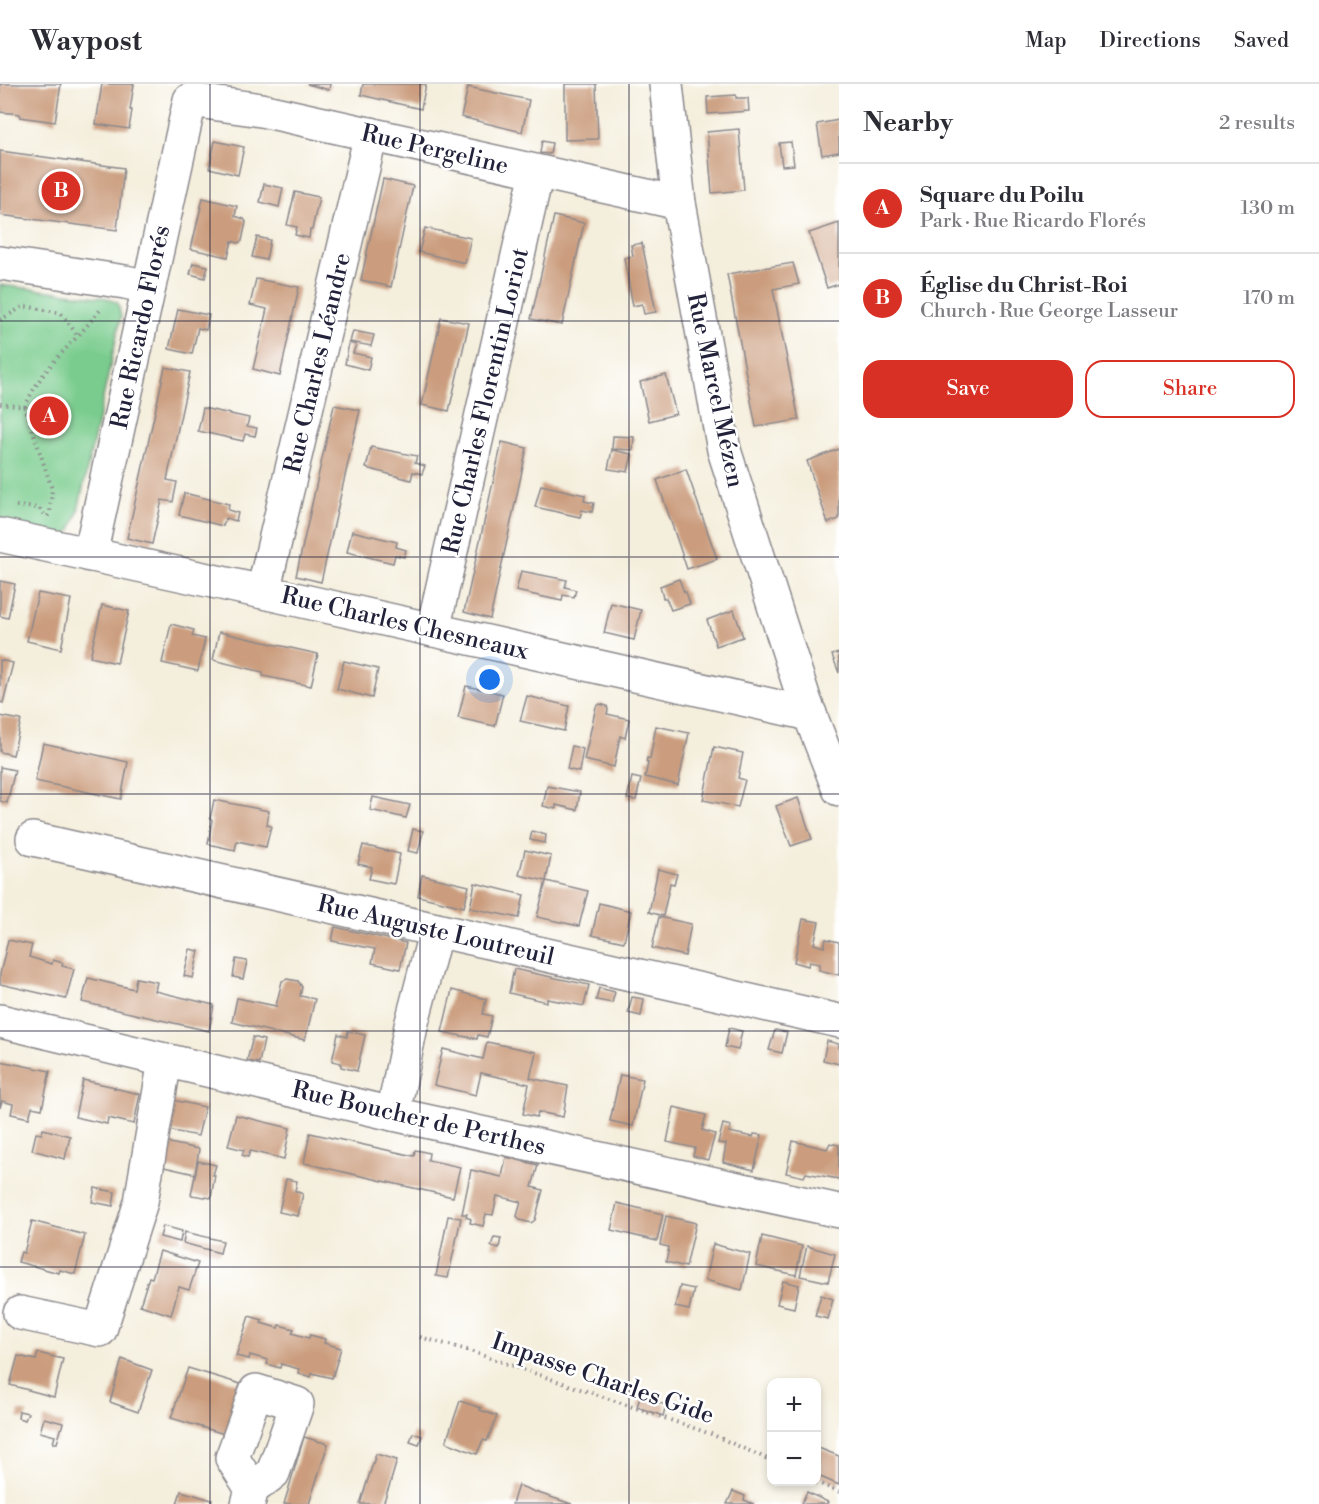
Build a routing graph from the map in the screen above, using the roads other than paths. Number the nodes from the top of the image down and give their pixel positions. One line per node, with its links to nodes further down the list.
1 (666, 84): 5 (street, Rue Marcel Mézen)
2 (190, 100): 3 (street, Rue Pergeline); 7 (street, Rue Ricardo Florés)
3 (371, 134): 4 (street, Rue Pergeline); 10 (street, Rue Charles Léandre)
4 (537, 172): 5 (street, Rue Pergeline); 11 (street, Rue Charles Florentin Loriot)
5 (679, 203): 12 (street, Rue Marcel Mézen)
6 (0, 263): 7 (street)
7 (137, 284): 9 (street, Rue Ricardo Florés)
8 (0, 535): 9 (street, Rue Charles Chesneaux)
9 (90, 555): 10 (street, Rue Charles Chesneaux)
10 (264, 592): 11 (street, Rue Charles Chesneaux)
11 (433, 630): 12 (street, Rue Charles Chesneaux)
12 (810, 714): 13 (street, Rue Marcel Mézen)
13 (839, 789)
14 (33, 839): 15 (street, Rue Auguste Loutreuil)
15 (436, 930): 17 (street, Rue Auguste Loutreuil); 19 (street)
16 (0, 1021): 18 (street, Rue Boucher de Perthes)
17 (839, 1021)
18 (165, 1060): 19 (street, Rue Boucher de Perthes); 21 (street)
19 (393, 1114): 20 (street, Rue Boucher de Perthes)
20 (839, 1211)
21 (20, 1313)

